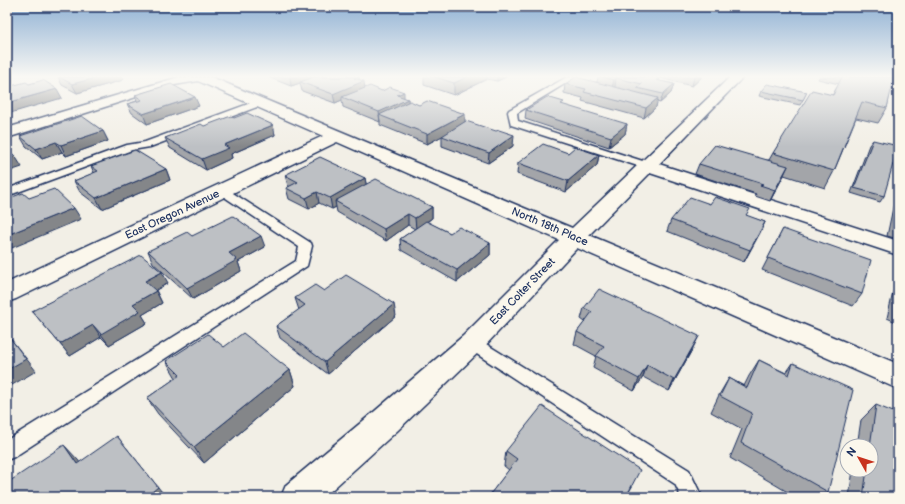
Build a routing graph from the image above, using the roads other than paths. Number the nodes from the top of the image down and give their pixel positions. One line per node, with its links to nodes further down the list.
1 (111, 101): 6 (street)
2 (258, 101): 5 (street, North 18th Place)
3 (532, 101): 8 (lane)
4 (713, 101): 8 (street, East Colter Street)
5 (262, 102): 7 (street, North 18th Place); 10 (lane)
6 (7, 133)
7 (338, 135): 9 (street, East Oregon Avenue); 11 (street, North 18th Place)
8 (648, 166): 11 (street, East Colter Street); 12 (street)
9 (221, 190): 13 (street, East Oregon Avenue); 16 (lane)
10 (7, 193)
11 (575, 237): 14 (street, East Colter Street); 15 (street, North 18th Place)
12 (898, 248)
13 (7, 293)
14 (472, 343): 17 (street, East Colter Street); 18 (lane)
15 (898, 377)
16 (7, 451)
17 (298, 497)
18 (692, 497)

